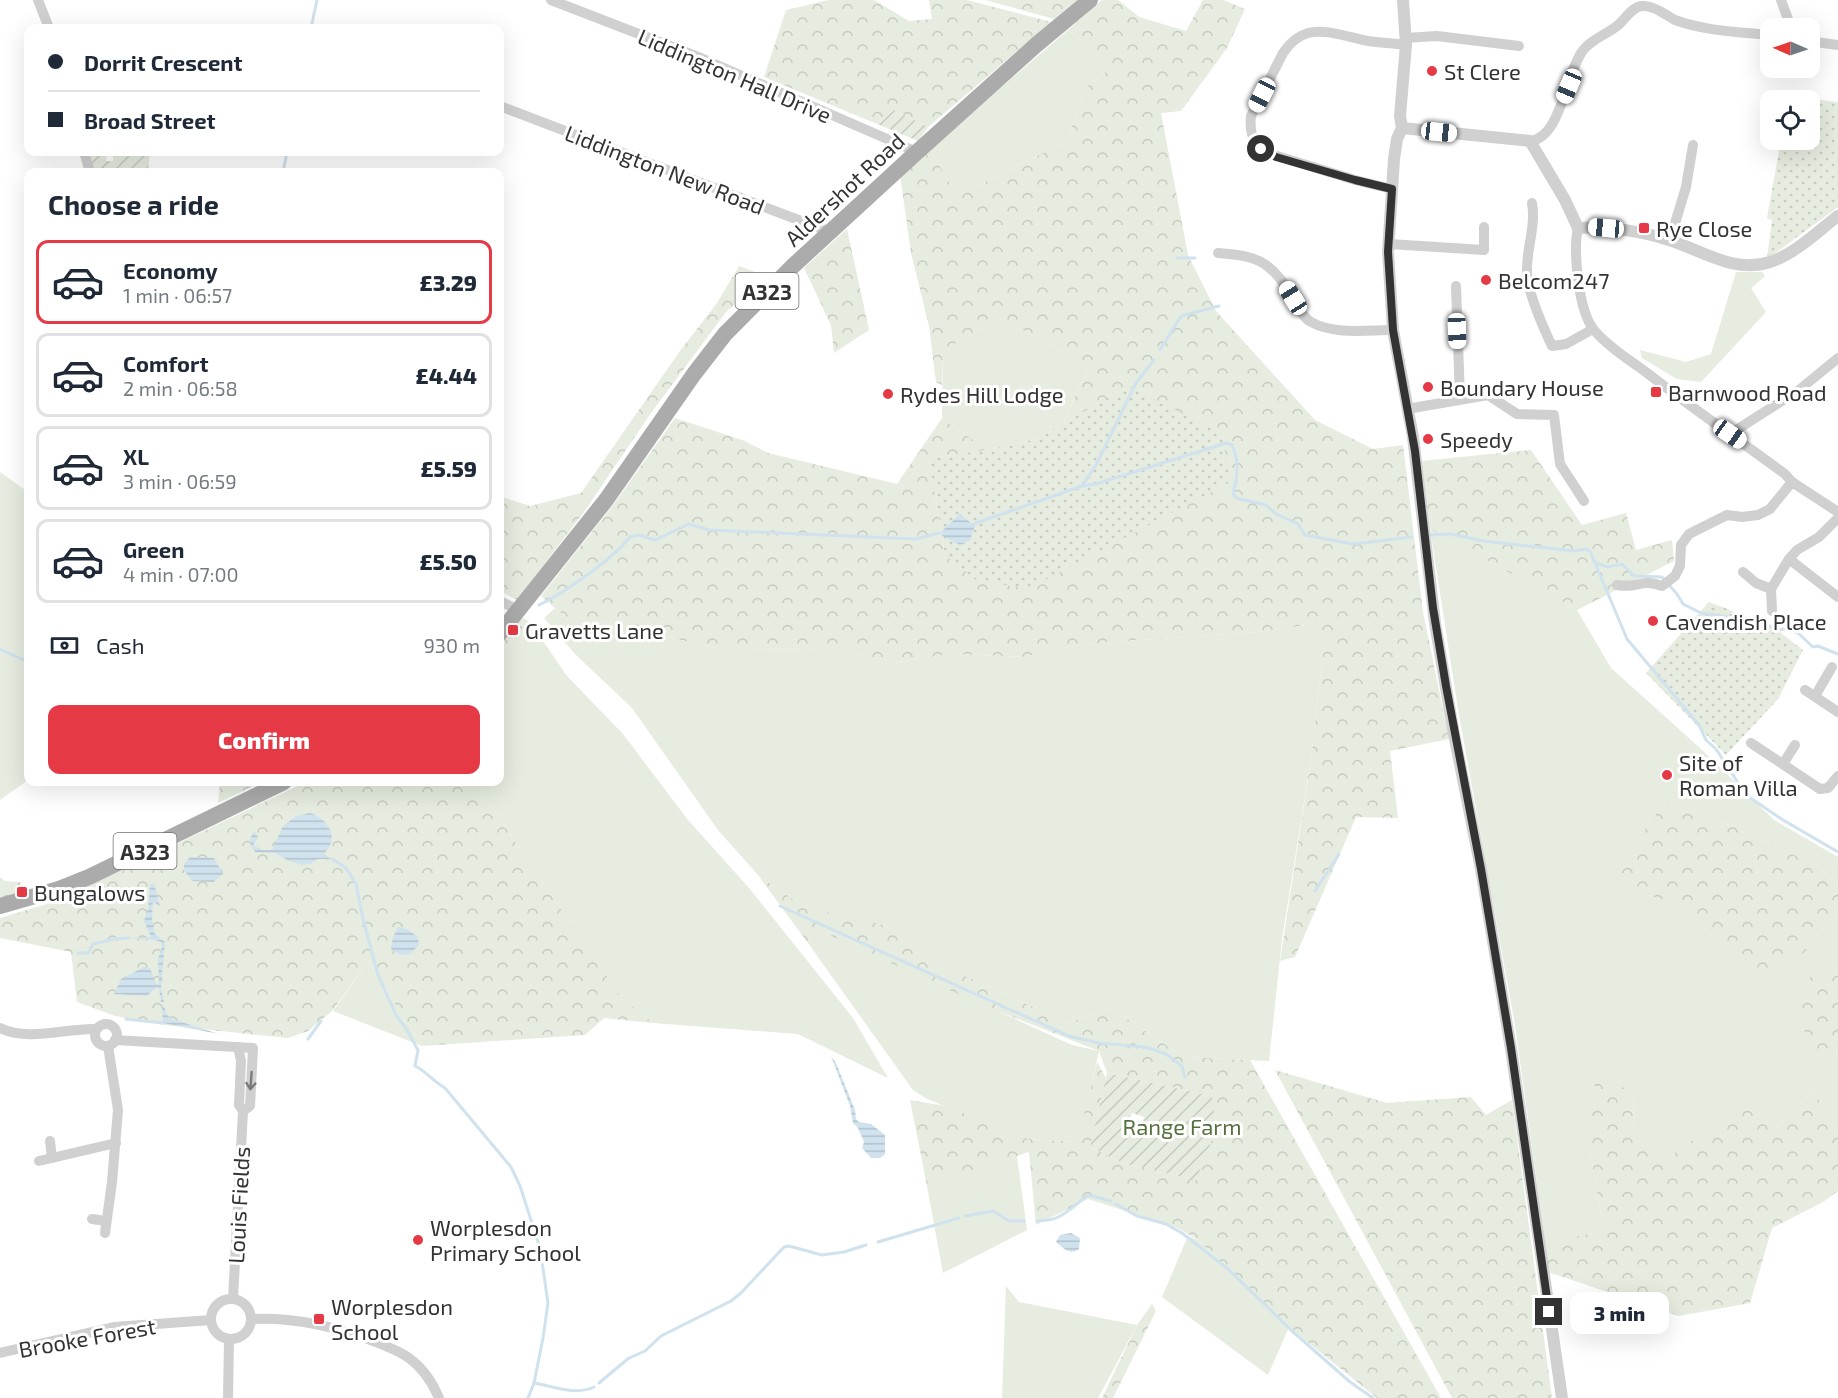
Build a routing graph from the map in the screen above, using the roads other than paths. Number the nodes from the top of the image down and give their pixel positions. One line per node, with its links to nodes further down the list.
1 (38, 0): 8 (street)
2 (551, 0): 18 (street, Liddington Hall Drive)
3 (1090, 0): 18 (main road, Aldershot Road / A323)
4 (1403, 0): 10 (street)
5 (1781, 0): 7 (street)
6 (1640, 3): 9 (street); 16 (street)
7 (1788, 18)
8 (47, 24)
9 (1760, 35)
10 (1406, 41): 13 (street); 15 (street); 19 (street)
11 (1820, 43): 12 (street)
12 (1838, 45)
13 (1519, 46)
14 (504, 108): 24 (street, Liddington New Road)
15 (1402, 128): 16 (street); 19 (street)
16 (1530, 141): 23 (street)
17 (1694, 145): 25 (street)
18 (917, 152): 24 (main road, Aldershot Road / A323)
19 (1392, 189): 26 (street)
20 (1532, 203): 29 (street)
21 (1838, 216): 25 (street)
22 (1484, 226): 26 (street)
23 (1578, 228): 25 (street); 29 (street)
24 (831, 232): 45 (main road, Aldershot Road / A323)
25 (1670, 240)
26 (1389, 244): 30 (street)
27 (1218, 253): 30 (street)
28 (1456, 286): 32 (street)
29 (1593, 329): 34 (street)
30 (1393, 330): 33 (street)
31 (1838, 358): 34 (street)
32 (1460, 399): 33 (street); 36 (street)
33 (1407, 409): 73 (street)
34 (1730, 434): 35 (street)
35 (1792, 482): 37 (street); 41 (street)
36 (1584, 501)
37 (1838, 512)
38 (1838, 518): 39 (street)
39 (1790, 559): 42 (street); 43 (street)
40 (1743, 572): 42 (street)
41 (1617, 585)
42 (1771, 589): 46 (street)
43 (1838, 597)
44 (504, 603): 45 (street)
45 (518, 610): 47 (main road, Aldershot Road / A323)
46 (1772, 611)
47 (504, 628)
48 (1832, 667): 49 (street)
49 (1838, 712)
50 (1751, 743): 52 (street)
51 (1795, 745): 52 (street)
52 (1782, 764): 53 (street)
53 (1838, 776)
54 (276, 786): 55 (main road, A323)
55 (0, 906)
56 (0, 1028): 57 (street)
57 (96, 1029): 58 (street); 58 (street)
58 (112, 1043): 60 (street); 66 (street, Louis Fields)
59 (50, 1141): 61 (street)
60 (116, 1143): 61 (street); 64 (street)
61 (52, 1158): 62 (street)
62 (39, 1161)
63 (92, 1219): 64 (street)
64 (106, 1221): 65 (street)
65 (105, 1233)
66 (233, 1299): 67 (street); 68 (street)
67 (251, 1319): 69 (street); 72 (street)
68 (211, 1320): 69 (street); 70 (street, Brooke Forest)
69 (229, 1339): 71 (street)
70 (0, 1353)
71 (228, 1398)
72 (439, 1398)
73 (1562, 1398)

